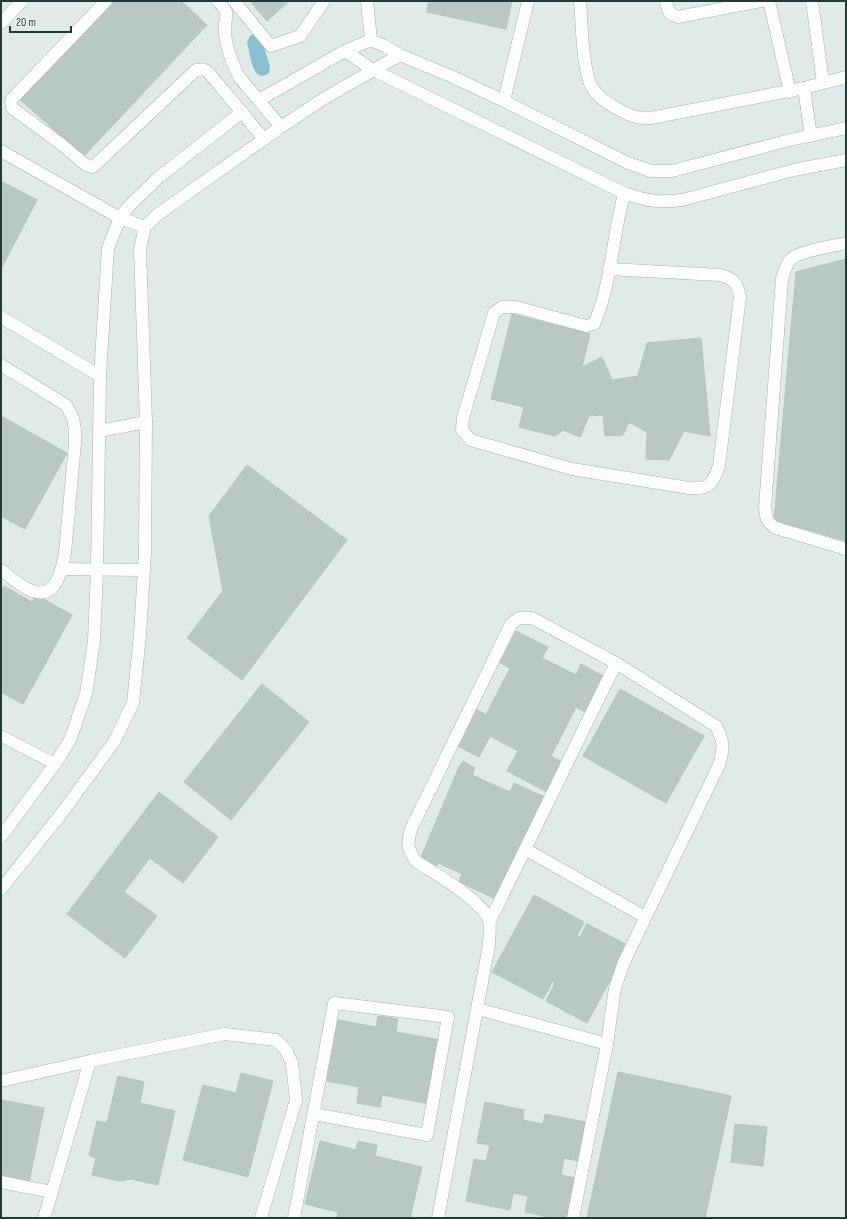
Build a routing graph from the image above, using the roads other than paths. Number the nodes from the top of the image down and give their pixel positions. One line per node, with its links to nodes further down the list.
1 (22, 1): 13 (street)
2 (106, 1): 24 (street)
3 (218, 1): 22 (street)
4 (234, 1): 5 (street)
5 (324, 1)
6 (367, 1): 14 (street)
7 (528, 1): 23 (street)
8 (580, 1): 21 (street)
9 (666, 1): 10 (street)
10 (761, 1)
11 (769, 1): 21 (street)
12 (812, 1): 19 (street)
13 (1, 23)
14 (372, 40): 15 (street); 16 (street)
15 (346, 51): 17 (street); 22 (street)
16 (400, 55): 17 (street); 23 (street)
17 (373, 70): 25 (street); 31 (street)
18 (846, 78): 19 (street)
19 (823, 83): 20 (street)
20 (804, 88): 21 (street); 27 (street)
21 (790, 92)
22 (259, 100): 24 (street); 25 (street)
23 (504, 100): 27 (street)
24 (242, 112): 28 (street); 32 (street)
25 (280, 127): 28 (street)
26 (846, 128): 27 (street)
27 (811, 136)
28 (264, 139): 33 (street)
29 (1, 151): 32 (street)
30 (846, 160): 31 (street)
31 (624, 193): 35 (street)
32 (120, 218): 33 (street); 38 (street)
33 (145, 227): 39 (street)
34 (846, 243): 41 (street)
35 (609, 270): 35 (street)
36 (1, 317): 38 (street)
37 (1, 365): 42 (street)
38 (100, 376): 40 (street)
39 (146, 422): 40 (street); 45 (street)
40 (100, 431): 44 (street)
41 (846, 549)
42 (62, 569): 43 (street); 44 (street)
43 (1, 570)
44 (97, 570): 45 (street); 48 (street)
45 (143, 570): 51 (street)
46 (616, 663): 50 (street); 52 (street); 53 (street)
47 (1, 736): 48 (lane)
48 (55, 764): 49 (street)
49 (1, 837)
50 (525, 849): 52 (street); 53 (street)
51 (1, 889)
52 (645, 918): 55 (street)
53 (490, 921): 54 (street)
54 (478, 1009): 55 (street); 64 (street)
55 (607, 1044): 65 (street)
56 (90, 1061): 57 (street); 60 (street); 62 (street)
57 (1, 1081)
58 (314, 1114): 58 (street); 63 (street)
59 (1, 1182): 60 (street)
60 (52, 1192): 61 (street)
61 (44, 1218)
62 (261, 1218)
63 (294, 1218)
64 (438, 1218)
65 (573, 1218)

